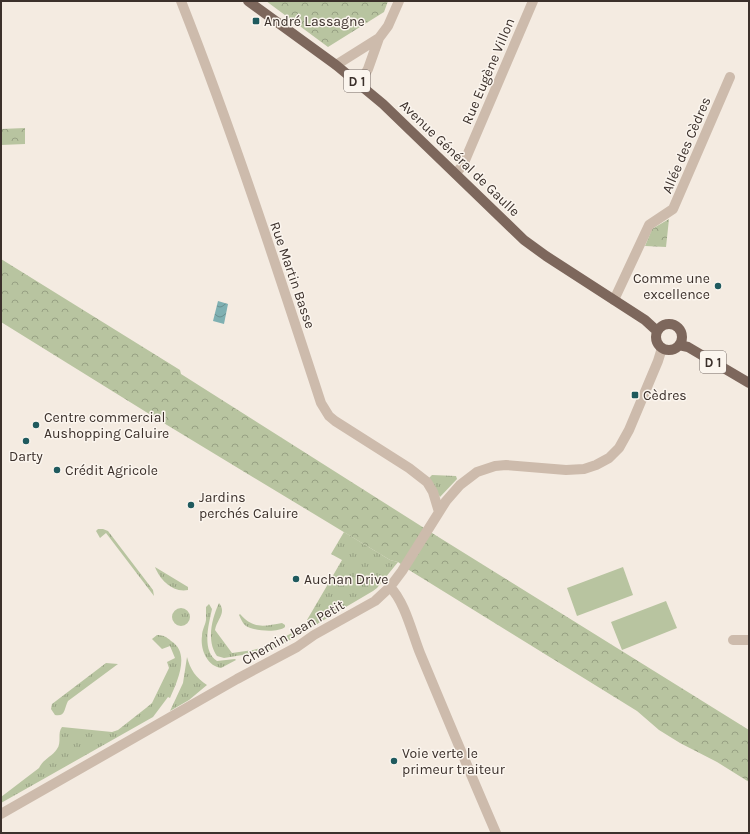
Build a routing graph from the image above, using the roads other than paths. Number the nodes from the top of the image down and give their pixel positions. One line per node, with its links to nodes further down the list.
1 (182, 1): 15 (street, Rue Martin Basse)
2 (248, 1): 6 (main road, Avenue Général de Gaulle / D 1)
3 (399, 1): 5 (street)
4 (533, 1): 9 (street, Rue Eugène Villon)
5 (379, 38): 6 (street); 8 (street)
6 (336, 66): 8 (main road, Avenue Général de Gaulle / D 1)
7 (730, 77): 10 (street, Allée des Cèdres)
8 (360, 83): 9 (main road, Avenue Général de Gaulle / D 1)
9 (456, 173): 10 (main road, Avenue Général de Gaulle / D 1)
10 (614, 300): 11 (main road, Avenue Général de Gaulle / D 1)
11 (657, 331): 12 (main road); 13 (main road)
12 (679, 345): 13 (main road); 14 (main road, D 1)
13 (662, 348): 15 (street, Chemin Jean Petit)
14 (748, 380)
15 (439, 512): 16 (street, Chemin Jean Petit)
16 (390, 587): 19 (street, Chemin Jean Petit); 20 (street)
17 (733, 640): 18 (street)
18 (749, 640)
19 (1, 814)
20 (496, 833)

